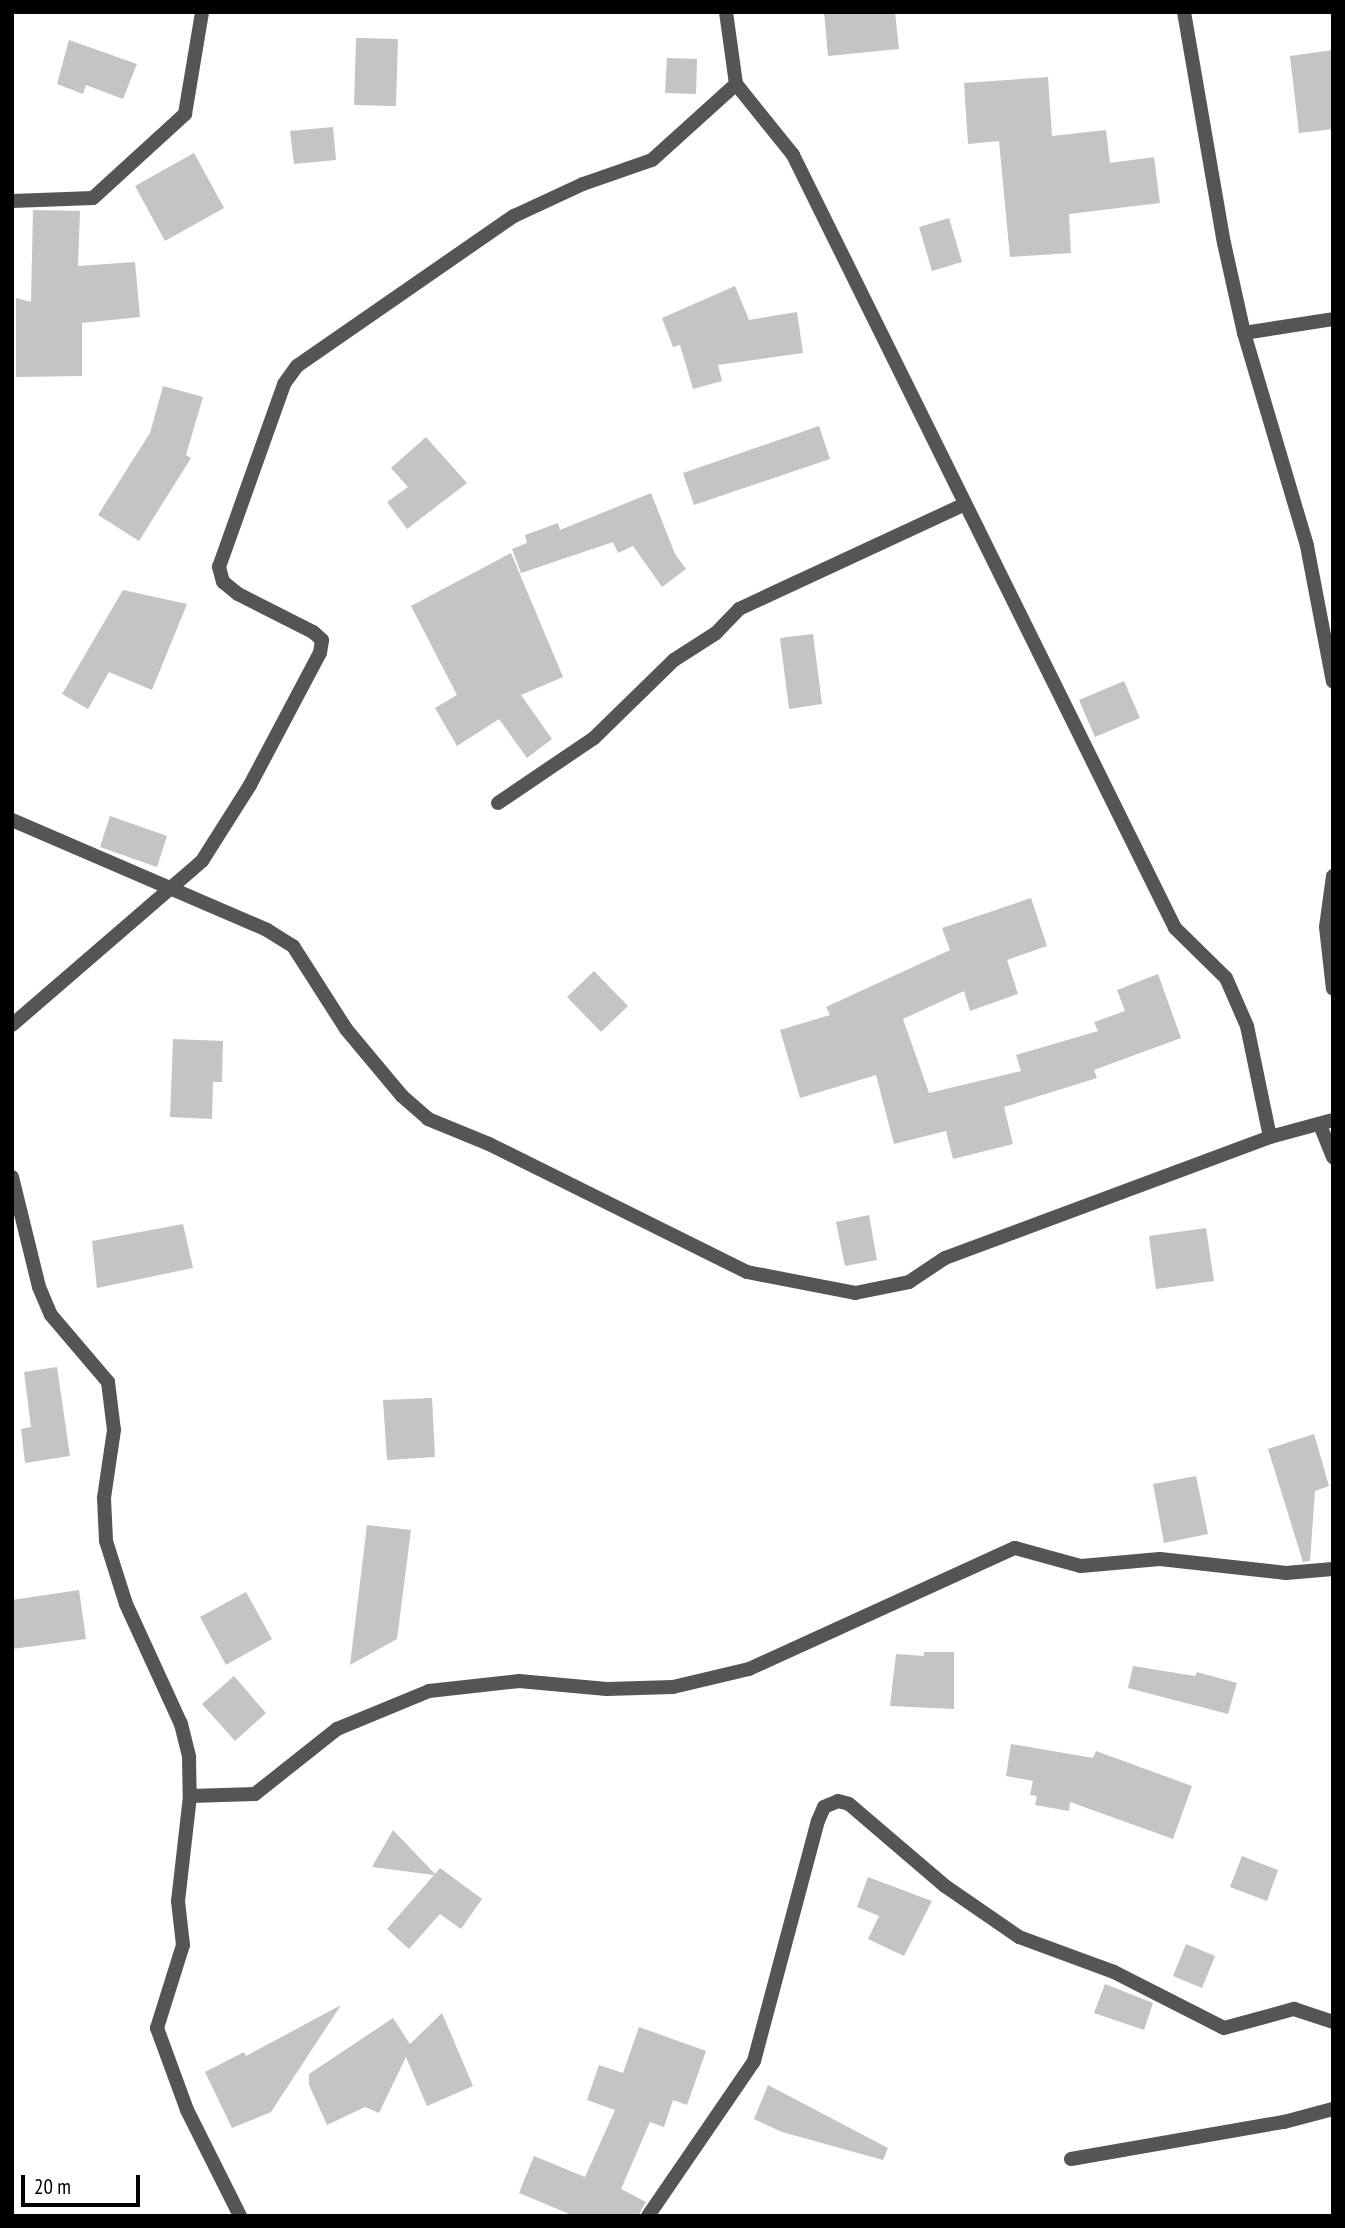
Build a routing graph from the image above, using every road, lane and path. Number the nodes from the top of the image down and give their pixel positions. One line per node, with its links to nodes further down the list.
1 (202, 12): 5 (street)
2 (726, 12): 4 (street)
3 (1184, 12): 7 (street)
4 (736, 84): 8 (street); 13 (street)
5 (12, 201)
6 (1333, 319): 7 (street)
7 (1244, 333): 9 (street)
8 (965, 504): 10 (street); 18 (street)
9 (1333, 682)
10 (498, 803)
11 (12, 820): 13 (street)
12 (1333, 876): 14 (street)
13 (170, 890): 16 (street); 18 (street)
14 (1330, 925): 15 (street)
15 (1333, 989)
16 (12, 1025)
17 (1326, 1122): 18 (street); 19 (street)
18 (1270, 1137)
19 (1333, 1158)
20 (12, 1177): 22 (street)
21 (1333, 1569): 22 (street)
22 (190, 1796): 26 (street)
23 (1333, 2022): 27 (street)
24 (1333, 2109): 25 (street)
25 (1071, 2159)
26 (240, 2216)
27 (648, 2216)

